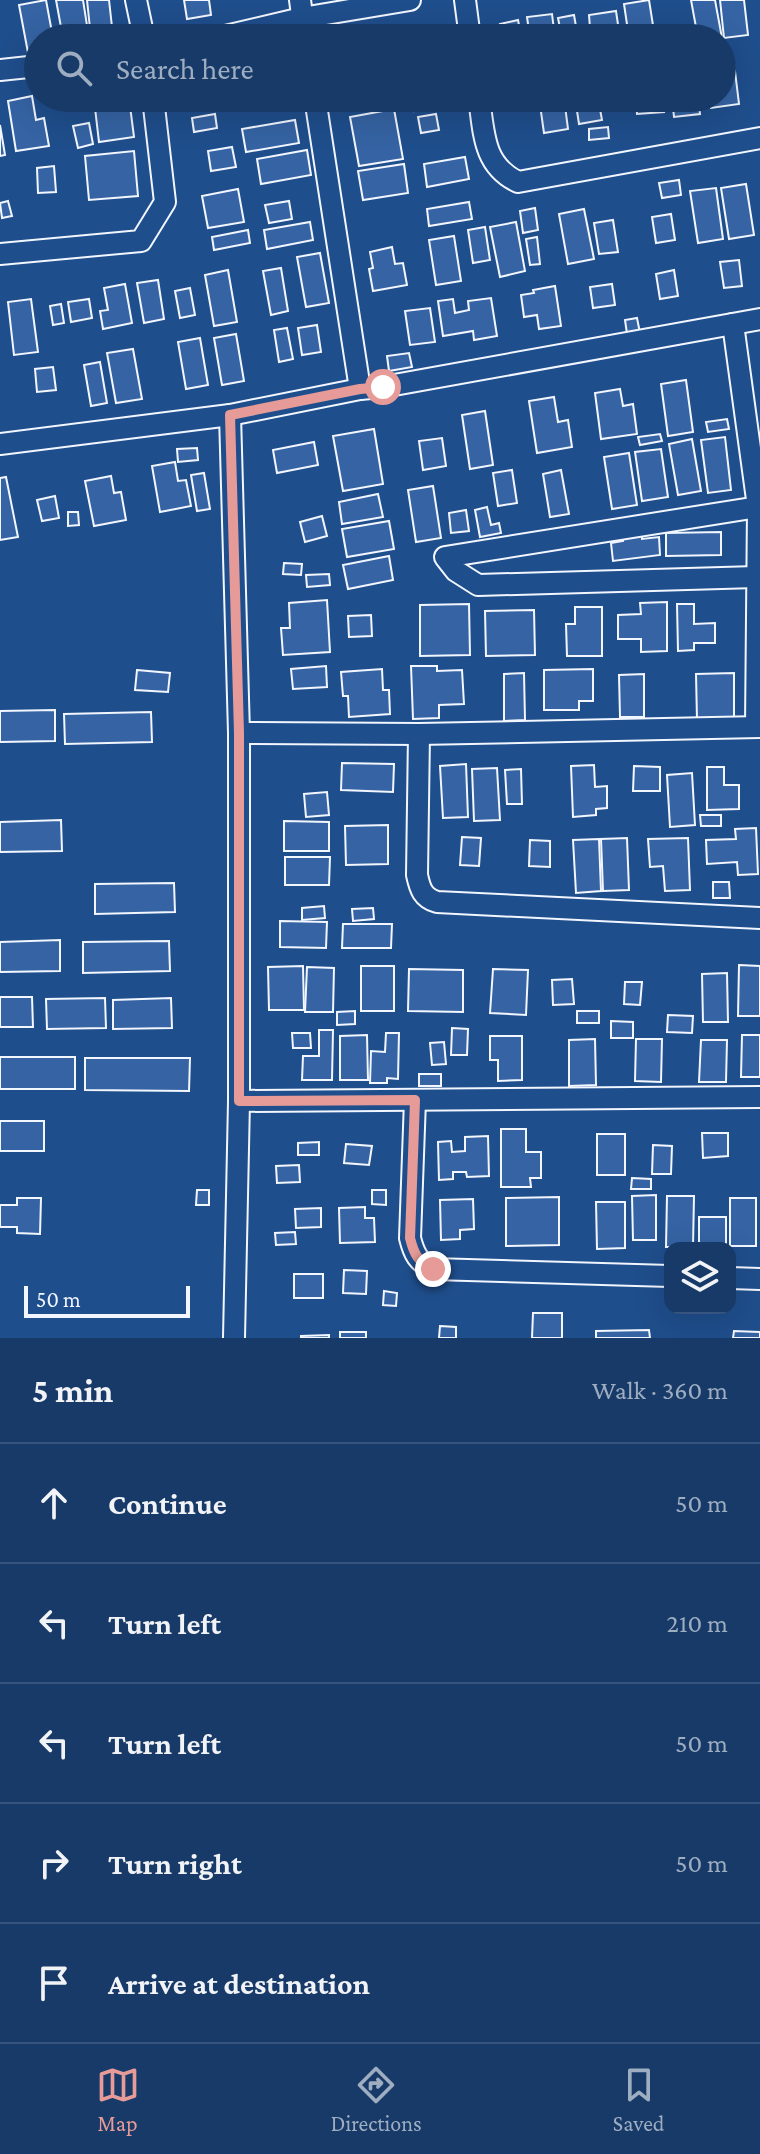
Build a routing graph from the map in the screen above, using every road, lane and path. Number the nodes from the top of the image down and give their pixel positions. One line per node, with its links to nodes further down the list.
1 (136, 0): 5 (street)
2 (410, 0): 4 (street)
3 (465, 0): 7 (street)
4 (303, 19): 6 (street)
5 (141, 24)
6 (280, 24)
7 (468, 24)
8 (24, 67): 9 (street)
9 (0, 70)
10 (155, 112): 14 (street)
11 (317, 112): 17 (street)
12 (481, 112): 13 (street)
13 (760, 138)
14 (0, 254)
15 (760, 319): 16 (street)
16 (733, 324): 17 (street); 20 (street)
17 (360, 389): 18 (street)
18 (230, 415): 19 (street); 23 (street)
19 (0, 444)
20 (758, 507): 21 (street); 21 (street)
21 (756, 577): 22 (street)
22 (758, 727): 24 (street)
23 (239, 733): 24 (street); 28 (street)
24 (419, 734): 25 (street)
25 (760, 918)
26 (760, 1097): 27 (street)
27 (415, 1100): 28 (street); 29 (street)
28 (239, 1101): 32 (street)
29 (664, 1276)
30 (736, 1278): 31 (street)
31 (760, 1279)
32 (234, 1338)

